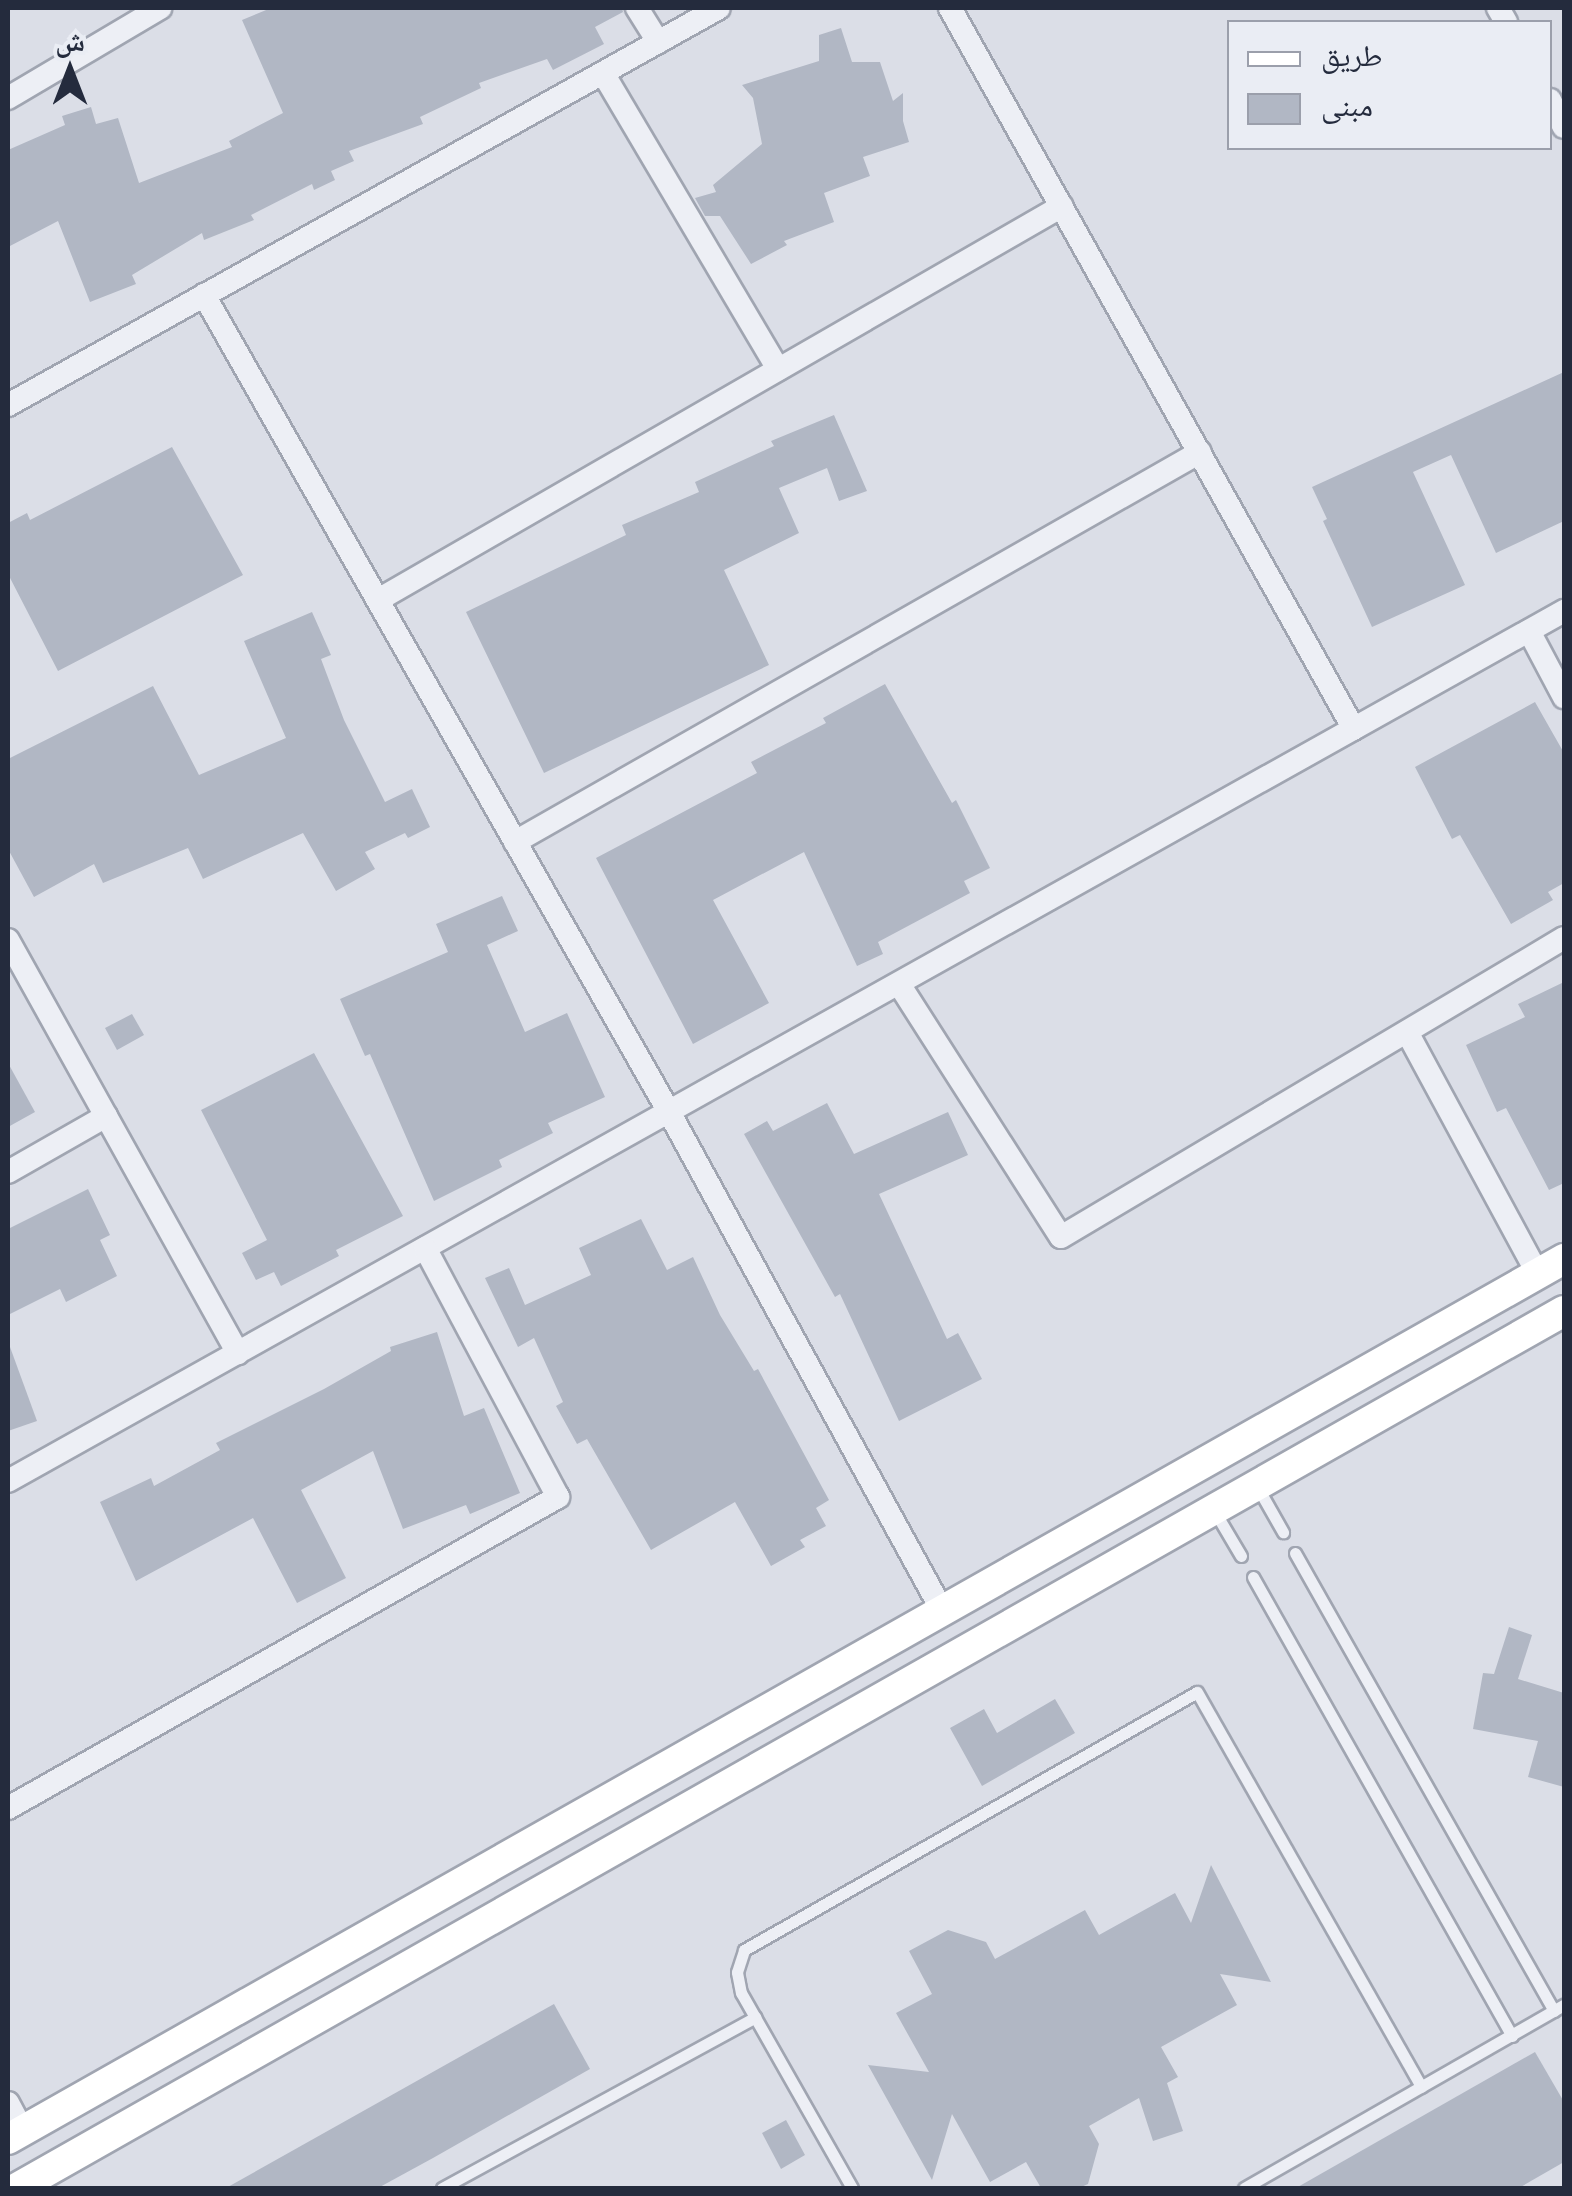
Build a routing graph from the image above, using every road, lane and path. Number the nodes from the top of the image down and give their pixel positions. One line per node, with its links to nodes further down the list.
1 (160, 8): 7 (street)
2 (636, 8): 5 (street)
3 (719, 8): 5 (street)
4 (950, 8): 10 (street)
5 (658, 42): 6 (street)
6 (603, 72): 11 (street); 12 (street)
7 (8, 98)
8 (1552, 104): 9 (street)
9 (1564, 127)
10 (1062, 206): 12 (street); 14 (street)
11 (204, 295): 13 (street); 15 (street)
12 (778, 369): 15 (street)
13 (8, 406)
14 (1200, 452): 19 (street); 20 (street)
15 (378, 600): 20 (street)
16 (1564, 612): 17 (street)
17 (1529, 631): 18 (street); 19 (street)
18 (1564, 697)
19 (1354, 728): 23 (street)
20 (515, 842): 25 (street)
21 (1564, 938): 24 (street)
22 (8, 940): 26 (street)
23 (898, 984): 24 (street); 25 (street)
24 (1407, 1032): 29 (street)
25 (669, 1112): 28 (street); 39 (street)
26 (106, 1116): 27 (street); 31 (street)
27 (8, 1172)
28 (426, 1248): 31 (street); 40 (street)
29 (1551, 1266): 39 (street)
30 (1564, 1311): 33 (street)
31 (238, 1353): 32 (street)
32 (8, 1481)
33 (1256, 1484): 34 (street); 35 (lane)
34 (1213, 1508): 37 (lane); 47 (street)
35 (1283, 1532)
36 (1295, 1553): 41 (lane)
37 (1241, 1556)
38 (1253, 1578): 43 (lane)
39 (943, 1612): 46 (street)
40 (8, 1808)
41 (1559, 2008): 43 (lane)
42 (755, 2017): 44 (lane); 48 (lane); 49 (lane)
43 (1512, 2036): 44 (lane)
44 (1422, 2087): 50 (lane)
45 (8, 2103): 46 (street)
46 (15, 2135)
47 (17, 2188)
48 (442, 2188)
49 (852, 2188)
50 (1244, 2188)

